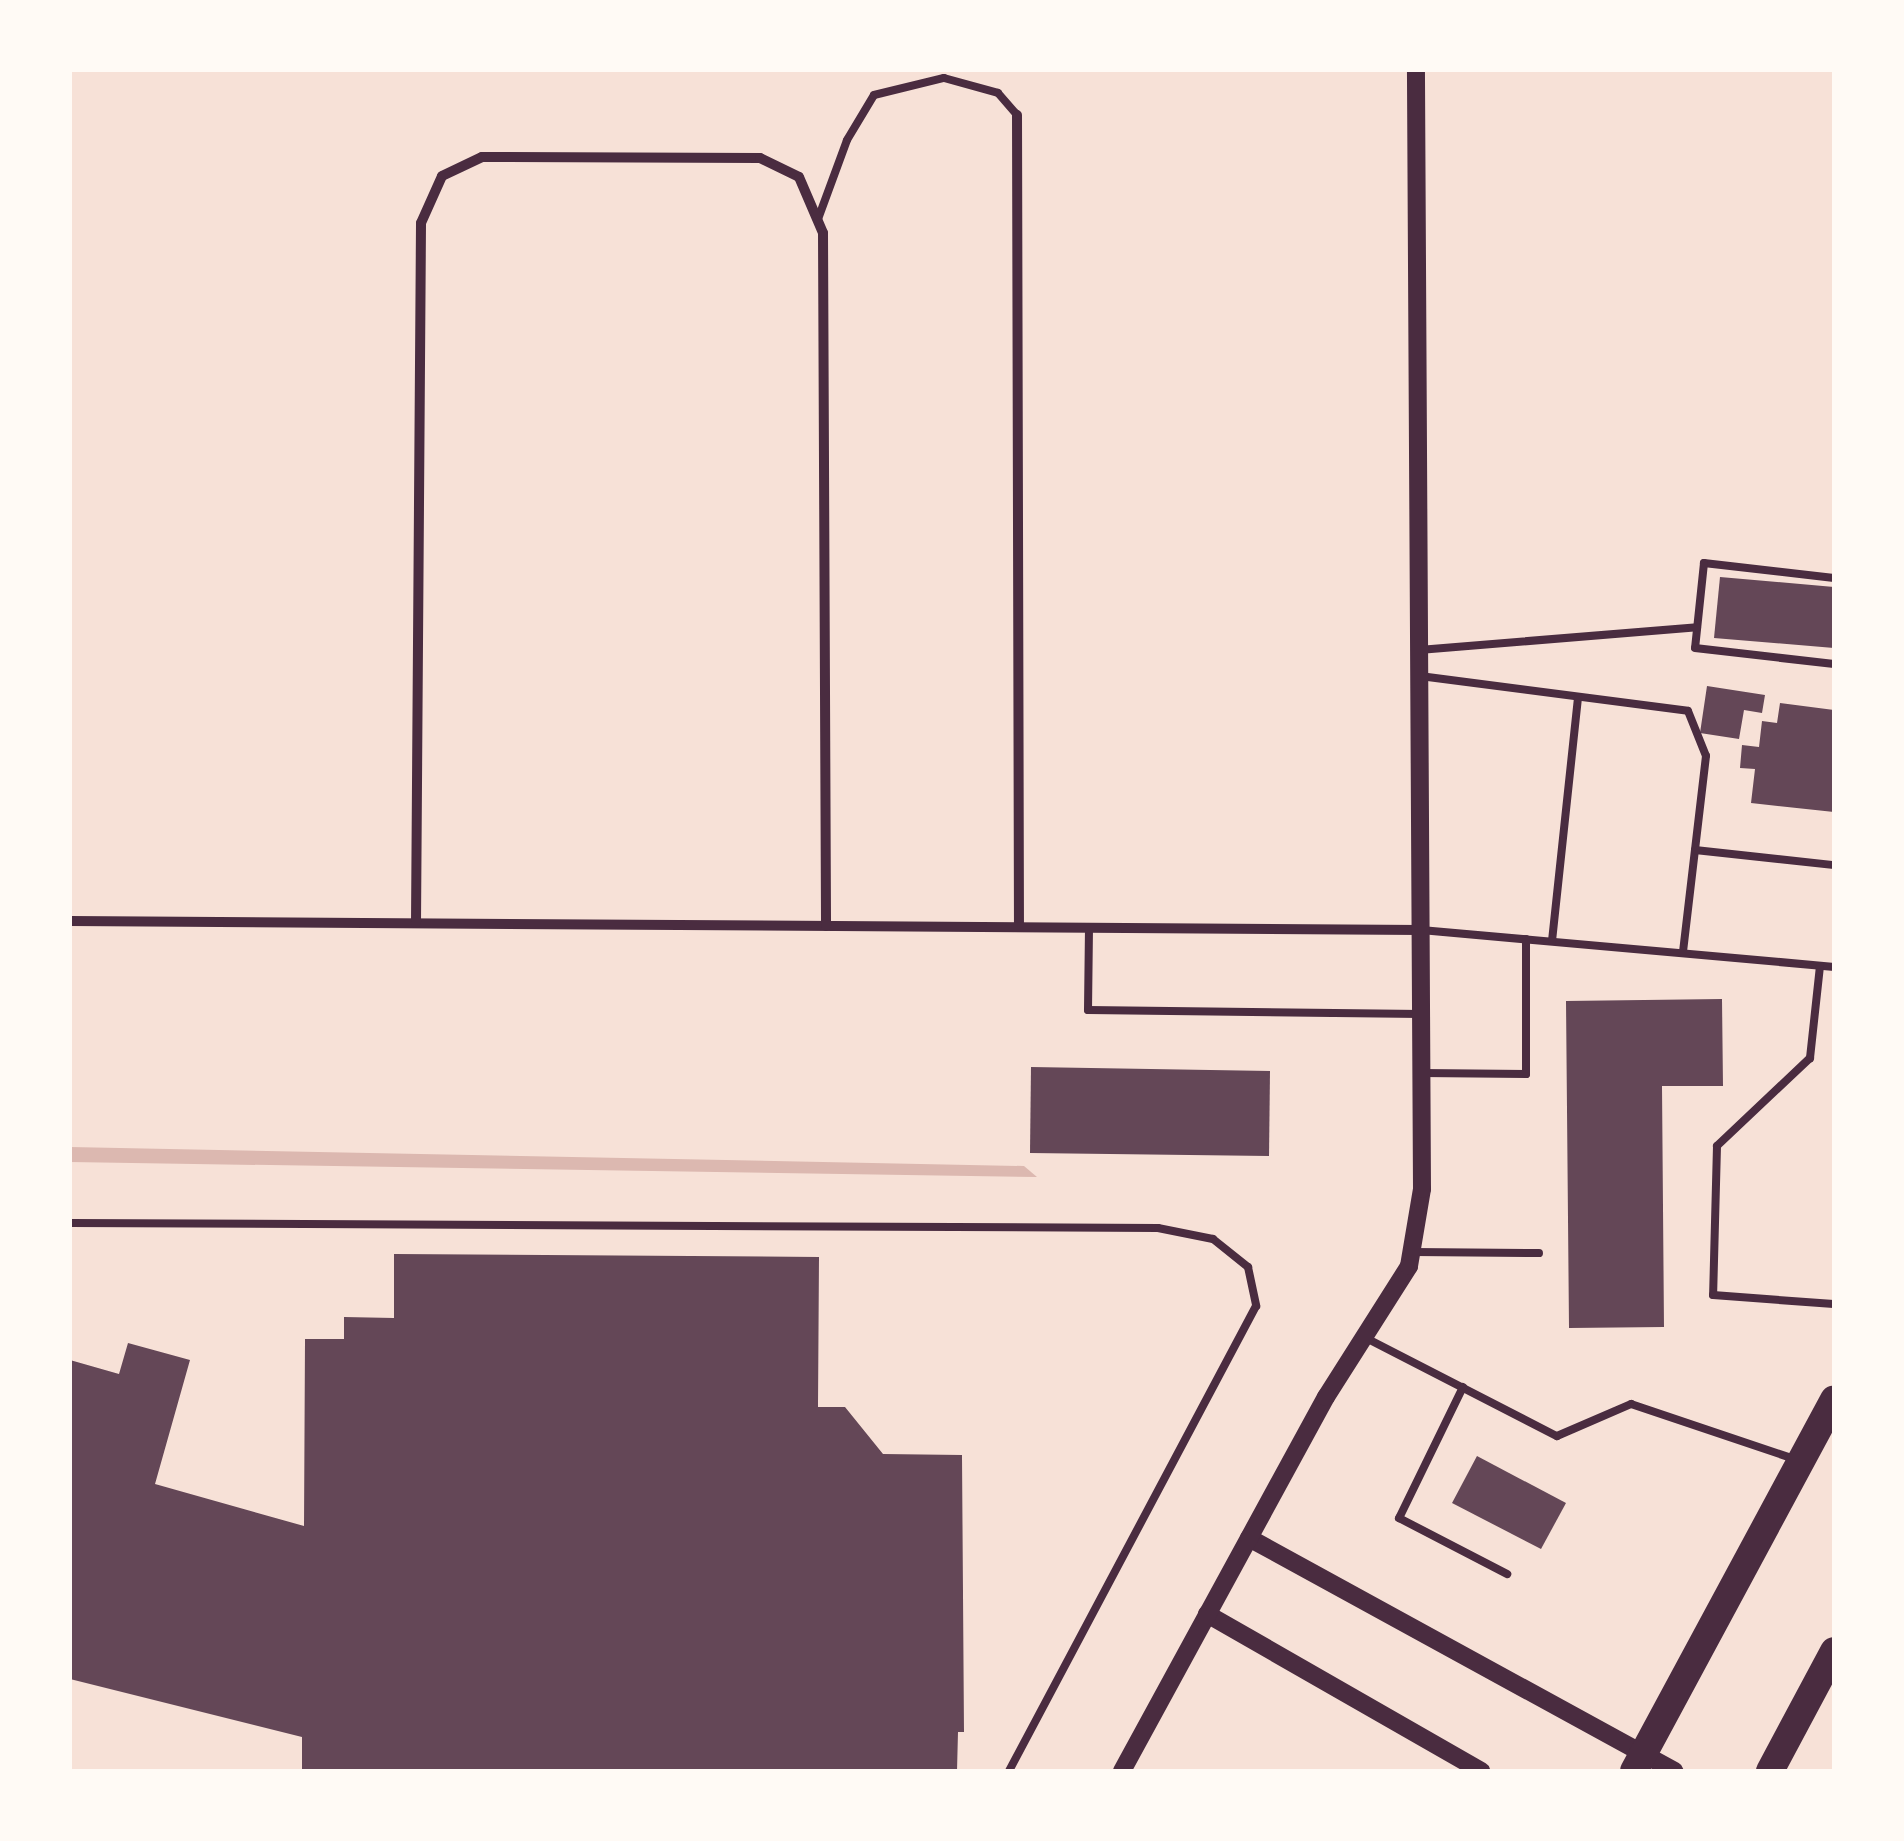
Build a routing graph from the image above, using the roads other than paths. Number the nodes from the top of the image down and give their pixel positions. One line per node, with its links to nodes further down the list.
1 (1416, 70): 6 (street)
2 (1017, 115): 3 (lane); 15 (street)
3 (817, 220): 13 (street); 14 (street)
4 (1834, 578): 5 (lane)
5 (1697, 628): 6 (lane); 7 (lane)
6 (1419, 650): 8 (street)
7 (1834, 664)
8 (1420, 676): 9 (lane); 17 (street)
9 (1578, 696): 10 (lane); 19 (lane)
10 (1695, 850): 11 (lane); 20 (lane)
11 (1834, 865)
12 (70, 921): 13 (street)
13 (416, 923): 14 (street)
14 (826, 926): 15 (street)
15 (1020, 927): 16 (street)
16 (1089, 928): 17 (street); 23 (lane)
17 (1421, 930): 18 (lane); 23 (street)
18 (1526, 939): 19 (lane); 24 (lane)
19 (1552, 941): 20 (lane)
20 (1683, 954): 21 (lane)
21 (1820, 966): 22 (lane); 28 (lane)
22 (1834, 967)
23 (1422, 1014): 24 (street)
24 (1422, 1074): 26 (street)
25 (70, 1223): 38 (lane)
26 (1411, 1252): 27 (lane); 29 (street)
27 (1539, 1253)
28 (1834, 1304)
29 (1364, 1336): 30 (lane); 33 (street)
30 (1463, 1387): 32 (lane); 34 (lane)
31 (1834, 1399): 32 (highway)
32 (1801, 1461): 37 (highway)
33 (1249, 1538): 35 (street); 37 (street)
34 (1507, 1574)
35 (1207, 1614): 39 (street); 40 (street)
36 (1834, 1650): 42 (highway)
37 (1640, 1761): 41 (street)
38 (1009, 1771)
39 (1122, 1771)
40 (1481, 1771)
41 (1674, 1771)
42 (1770, 1771)

